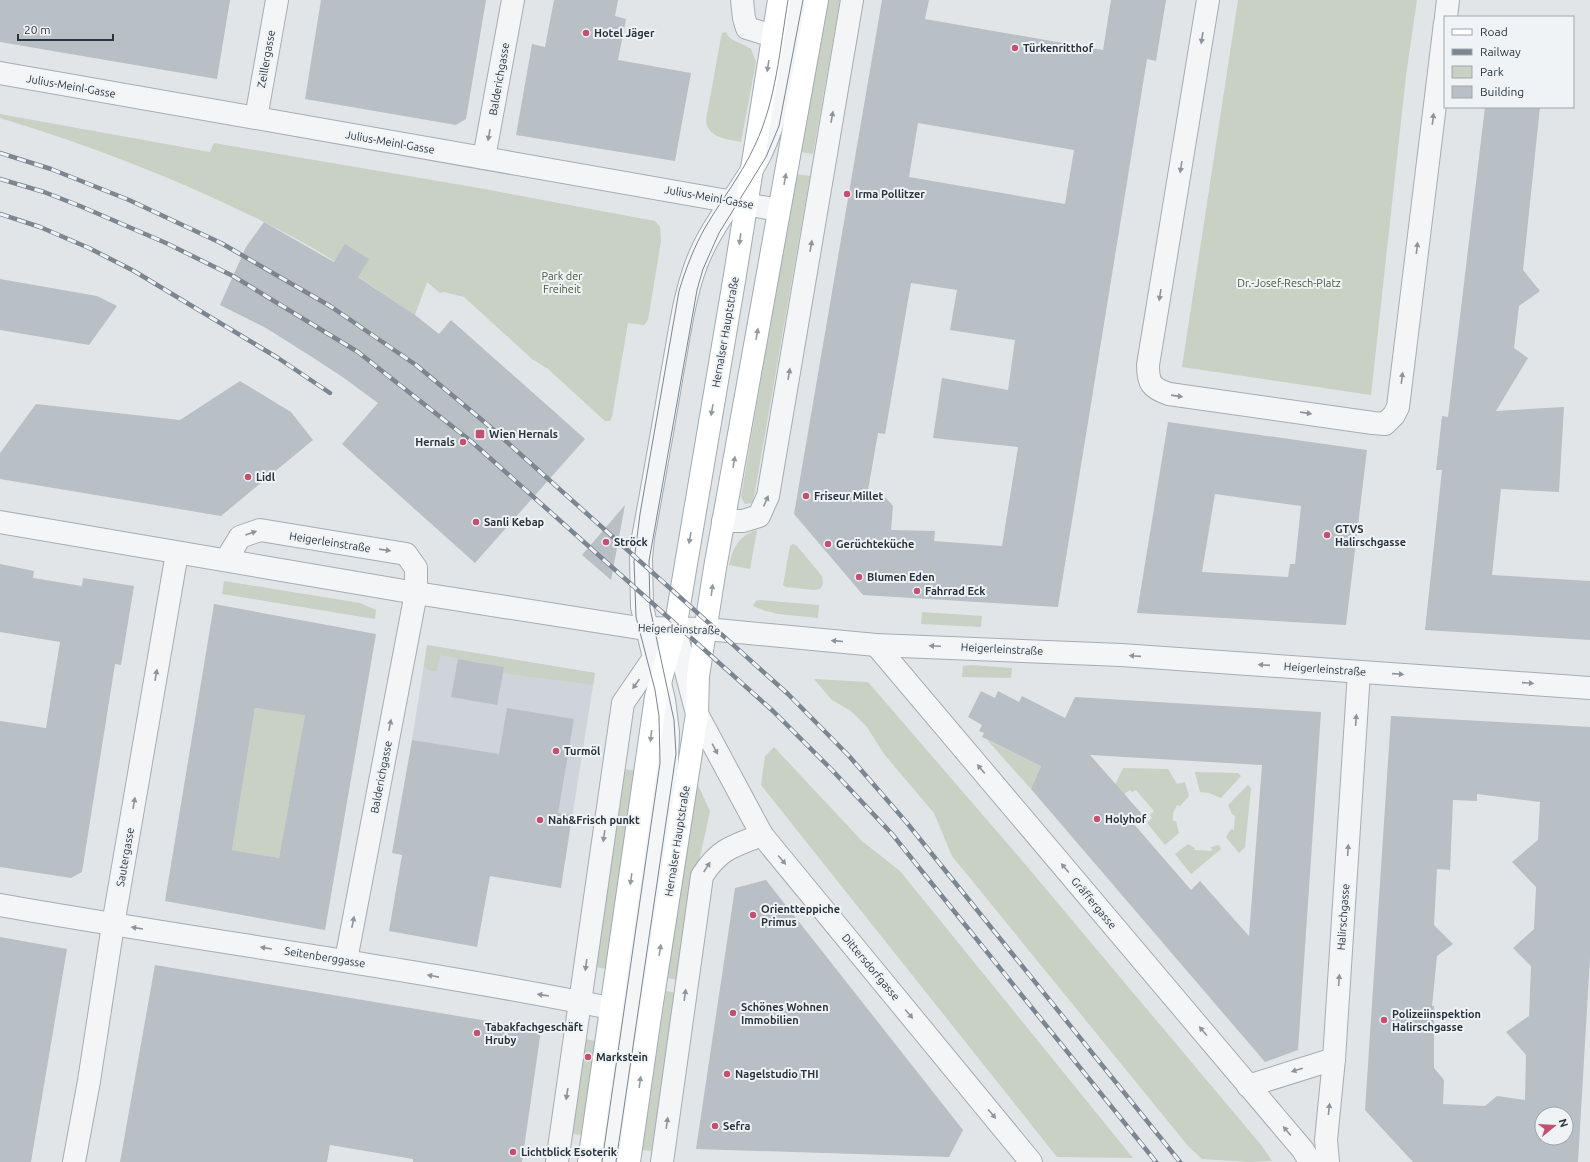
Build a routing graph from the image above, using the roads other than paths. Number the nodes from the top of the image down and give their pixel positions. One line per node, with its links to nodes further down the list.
1 (277, 0): 14 (street, Zeillergasse)
2 (513, 0): 15 (street, Balderichgasse, one-way to 15)
3 (742, 0): 12 (street)
4 (779, 0): 12 (main road, Hernalser Hauptstraße)
5 (797, 0): 16 (street)
6 (816, 0): 18 (main road, Hernalser Hauptstraße, one-way to 6)
7 (852, 0): 19 (street, one-way to 7)
8 (1208, 0): 11 (street, one-way to 11)
9 (1448, 0): 10 (street)
10 (1446, 16)
11 (1444, 31)
12 (773, 36): 16 (main road, Hernalser Hauptstraße, one-way to 16)
13 (0, 73): 14 (street, Julius-Meinl-Gasse)
14 (256, 118): 15 (street, Julius-Meinl-Gasse)
15 (484, 158): 17 (street, Julius-Meinl-Gasse)
16 (751, 170): 17 (main road, Hernalser Hauptstraße)
17 (738, 203): 18 (street, Julius-Meinl-Gasse); 24 (street); 25 (main road, Hernalser Hauptstraße, one-way to 25)
18 (779, 210): 19 (main road, Hernalser Hauptstraße, one-way to 18)
19 (723, 521): 26 (main road, Hernalser Hauptstraße, one-way to 19)
20 (0, 522): 21 (street, Heigerleinstraße)
21 (177, 553): 22 (street, Heigerleinstraße); 35 (street, Sautergasse, one-way to 21)
22 (226, 560): 23 (street, Heigerleinstraße); 23 (street, Heigerleinstraße, one-way to 23)
23 (416, 593): 24 (street, Heigerleinstraße); 36 (street, Balderichgasse, one-way to 23)
24 (647, 628): 25 (street, Heigerleinstraße); 28 (street)
25 (675, 629): 26 (street, Heigerleinstraße); 28 (street, Hernalser Hauptstraße); 30 (main road, Hernalser Hauptstraße); 32 (street, Dittersdorfgasse)
26 (706, 629): 27 (street, Heigerleinstraße, one-way to 26); 32 (main road, Hernalser Hauptstraße)
27 (876, 645): 29 (street, Heigerleinstraße, one-way to 27); 40 (street, Gräffergasse, one-way to 27)
28 (654, 658): 30 (street); 37 (street, Hernalser Hauptstraße, one-way to 37)
29 (1359, 672): 31 (street, Heigerleinstraße, one-way to 31); 39 (street, Halirschgasse, one-way to 29)
30 (661, 680): 38 (main road, Hernalser Hauptstraße)
31 (1590, 688)
32 (697, 714): 33 (street, Dittersdorfgasse, one-way to 33); 38 (main road, Hernalser Hauptstraße, one-way to 32)
33 (762, 835): 46 (street, one-way to 33); 47 (street, Dittersdorfgasse, one-way to 47)
34 (0, 905): 35 (street, Seitenberggasse)
35 (113, 925): 36 (street, Seitenberggasse, one-way to 35); 41 (street, Sautergasse)
36 (346, 960): 37 (street, Seitenberggasse, one-way to 36)
37 (581, 1002): 38 (street, Seitenberggasse); 42 (street, Hernalser Hauptstraße, one-way to 42)
38 (631, 1012): 43 (main road, Hernalser Hauptstraße); 44 (street, Hernalser Hauptstraße); 45 (main road, Hernalser Hauptstraße, one-way to 38)
39 (1334, 1059): 40 (street, one-way to 40); 49 (street, Halirschgasse, one-way to 39)
40 (1248, 1086): 48 (street, Gräffergasse, one-way to 40)
41 (74, 1162)
42 (557, 1162)
43 (589, 1162)
44 (609, 1162)
45 (629, 1162)
46 (662, 1162)
47 (1031, 1162)
48 (1310, 1162)
49 (1328, 1162)

